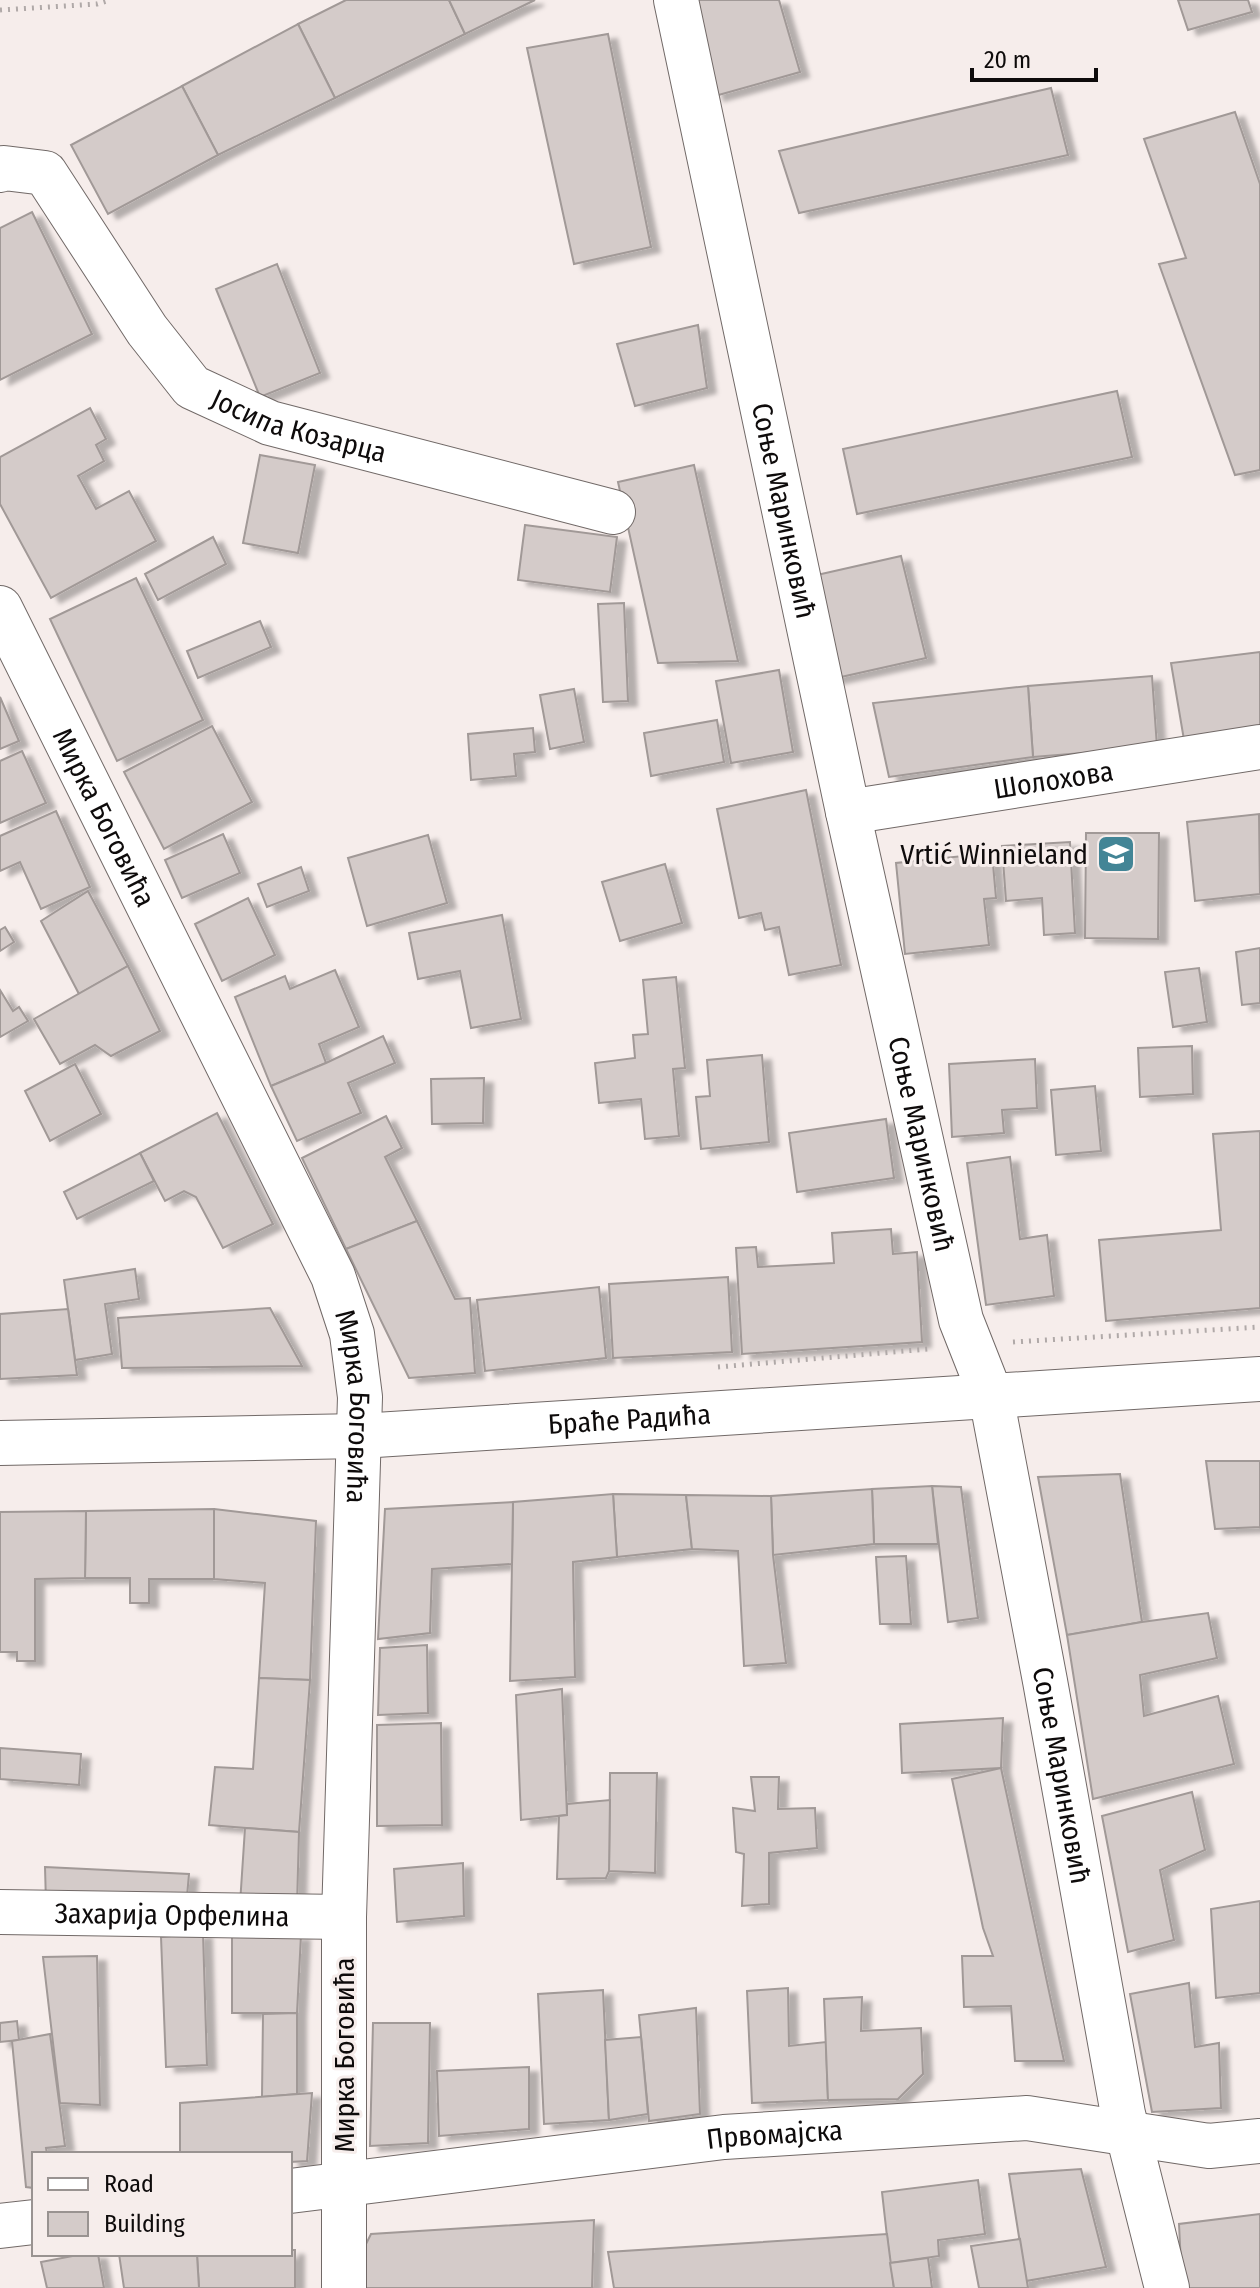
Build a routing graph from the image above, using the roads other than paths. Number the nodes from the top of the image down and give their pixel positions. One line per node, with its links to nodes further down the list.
1 (676, 0): 6 (street, Соње Маринковић)
2 (0, 170): 3 (street, Јосипа Козарца)
3 (613, 512)
4 (0, 608): 9 (street, Мирка Боговића)
5 (1260, 747): 6 (street, Шолохова)
6 (848, 812): 8 (street, Соње Маринковић)
7 (1260, 1379): 8 (street, Браће Радића)
8 (991, 1396): 9 (street, Браће Радића); 13 (street, Соње Маринковић)
9 (360, 1436): 10 (street, Браће Радића); 12 (street, Мирка Боговића)
10 (0, 1443)
11 (0, 1912): 12 (street, Захарија Орфелина)
12 (344, 1917): 15 (street, Мирка Боговића)
13 (1127, 2133): 14 (street, Првомајска); 15 (street, Првомајска); 20 (street, Соње Маринковић)
14 (1260, 2141)
15 (345, 2184): 16 (street, Првомајска); 19 (street, Мирка Боговића)
16 (292, 2191)
17 (32, 2222): 18 (street)
18 (0, 2226)
19 (344, 2288)
20 (1167, 2288)

